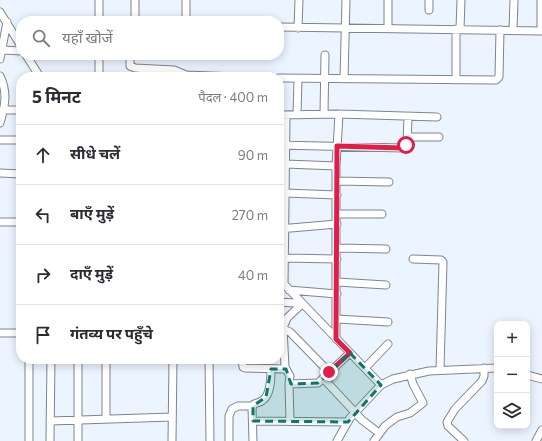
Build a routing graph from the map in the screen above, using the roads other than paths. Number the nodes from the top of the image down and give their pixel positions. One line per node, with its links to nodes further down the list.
1 (99, 0): 13 (street)
2 (135, 0): 14 (street)
3 (186, 0): 15 (street)
4 (298, 0): 18 (street)
5 (346, 0): 19 (street)
6 (388, 0): 20 (street)
7 (429, 0): 11 (street)
8 (460, 0): 21 (street)
9 (514, 0): 23 (street)
10 (541, 0): 24 (street)
11 (429, 10)
12 (0, 12): 16 (street)
13 (99, 16)
14 (135, 16)
15 (186, 16)
16 (7, 22): 25 (street); 26 (street)
17 (284, 27): 18 (street)
18 (298, 28): 19 (street)
19 (344, 28): 20 (street); 41 (street)
20 (388, 28): 21 (street)
21 (458, 29): 22 (street); 42 (street)
22 (500, 30): 23 (street); 42 (street)
23 (513, 30): 24 (street)
24 (541, 30)
25 (16, 37)
26 (3, 50): 27 (street); 29 (street)
27 (16, 51)
28 (325, 54): 40 (street)
29 (0, 59)
30 (29, 60): 34 (street)
31 (99, 60): 35 (street)
32 (130, 60): 33 (street)
33 (142, 69): 36 (street)
34 (37, 72)
35 (99, 72)
36 (179, 72)
37 (0, 76): 43 (street)
38 (284, 78): 39 (street)
39 (298, 79): 40 (street); 45 (street)
40 (325, 79): 41 (street); 46 (street)
41 (344, 79): 42 (street)
42 (456, 80)
43 (4, 110): 44 (street); 51 (street)
44 (16, 110)
45 (296, 114): 46 (street); 48 (street)
46 (324, 114): 47 (street)
47 (339, 114): 49 (street); 57 (street)
48 (284, 115)
49 (408, 116): 50 (street); 52 (street)
50 (437, 117)
51 (0, 123)
52 (408, 137): 53 (street); 57 (street)
53 (439, 137)
54 (0, 140): 55 (street)
55 (16, 140)
56 (284, 145): 57 (street)
57 (337, 146): 60 (street)
58 (284, 151): 59 (street)
59 (286, 164): 60 (street); 61 (street)
60 (336, 166): 64 (street)
61 (284, 170)
62 (0, 173): 63 (street)
63 (16, 174)
64 (337, 181): 65 (street); 68 (street)
65 (389, 182)
66 (284, 187): 67 (street)
67 (285, 193): 68 (street); 69 (street)
68 (337, 195): 70 (street)
69 (284, 197)
70 (337, 214): 71 (street); 74 (street)
71 (382, 214)
72 (0, 222): 73 (street)
73 (16, 222)
74 (337, 224): 75 (street); 77 (street)
75 (284, 228)
76 (284, 248): 79 (street)
77 (337, 248): 78 (street); 80 (street)
78 (386, 249)
79 (285, 258): 80 (street); 82 (street)
80 (337, 259): 83 (street)
81 (413, 259): 112 (street)
82 (284, 264)
83 (337, 282): 85 (street); 87 (street)
84 (284, 285): 86 (street)
85 (386, 285)
86 (290, 290): 87 (street); 89 (street)
87 (337, 294): 90 (street)
88 (284, 302): 89 (street)
89 (301, 304): 92 (street); 96 (street)
90 (337, 319): 91 (street); 96 (street)
91 (388, 322)
92 (284, 323)
93 (284, 329): 113 (street)
94 (0, 333): 95 (street)
95 (16, 333)
96 (336, 339): 99 (street)
97 (388, 344): 107 (street)
98 (284, 353): 111 (street)
99 (350, 353): 107 (street); 113 (street)
100 (29, 364): 131 (street)
101 (51, 364): 125 (street)
102 (78, 364): 124 (street)
103 (106, 364): 123 (street)
104 (173, 364): 122 (street)
105 (209, 364): 135 (street)
106 (243, 364): 110 (street)
107 (364, 368): 119 (street)
108 (484, 368): 109 (street); 112 (street); 140 (street)
109 (494, 368)
110 (271, 369): 111 (street); 120 (street)
111 (286, 369): 118 (street)
112 (440, 370): 114 (street)
113 (329, 372): 116 (street)
114 (410, 374): 119 (street); 130 (street)
115 (530, 376): 117 (street)
116 (323, 378): 118 (street); 121 (street)
117 (542, 380)
118 (289, 384): 127 (street)
119 (381, 385): 121 (street)
120 (253, 406): 126 (street); 136 (street)
121 (355, 413): 128 (street); 130 (street)
122 (172, 417): 123 (street); 134 (street)
123 (106, 419): 124 (street)
124 (78, 420): 125 (street); 133 (street)
125 (50, 421): 132 (street)
126 (253, 421): 127 (street); 137 (street)
127 (290, 421): 128 (street)
128 (348, 422): 138 (street)
129 (542, 430): 141 (street)
130 (379, 433): 139 (street)
131 (29, 441)
132 (50, 441)
133 (78, 441)
134 (172, 441)
135 (210, 441)
136 (229, 441)
137 (253, 441)
138 (337, 441)
139 (374, 441)
140 (464, 441)
141 (536, 441)

